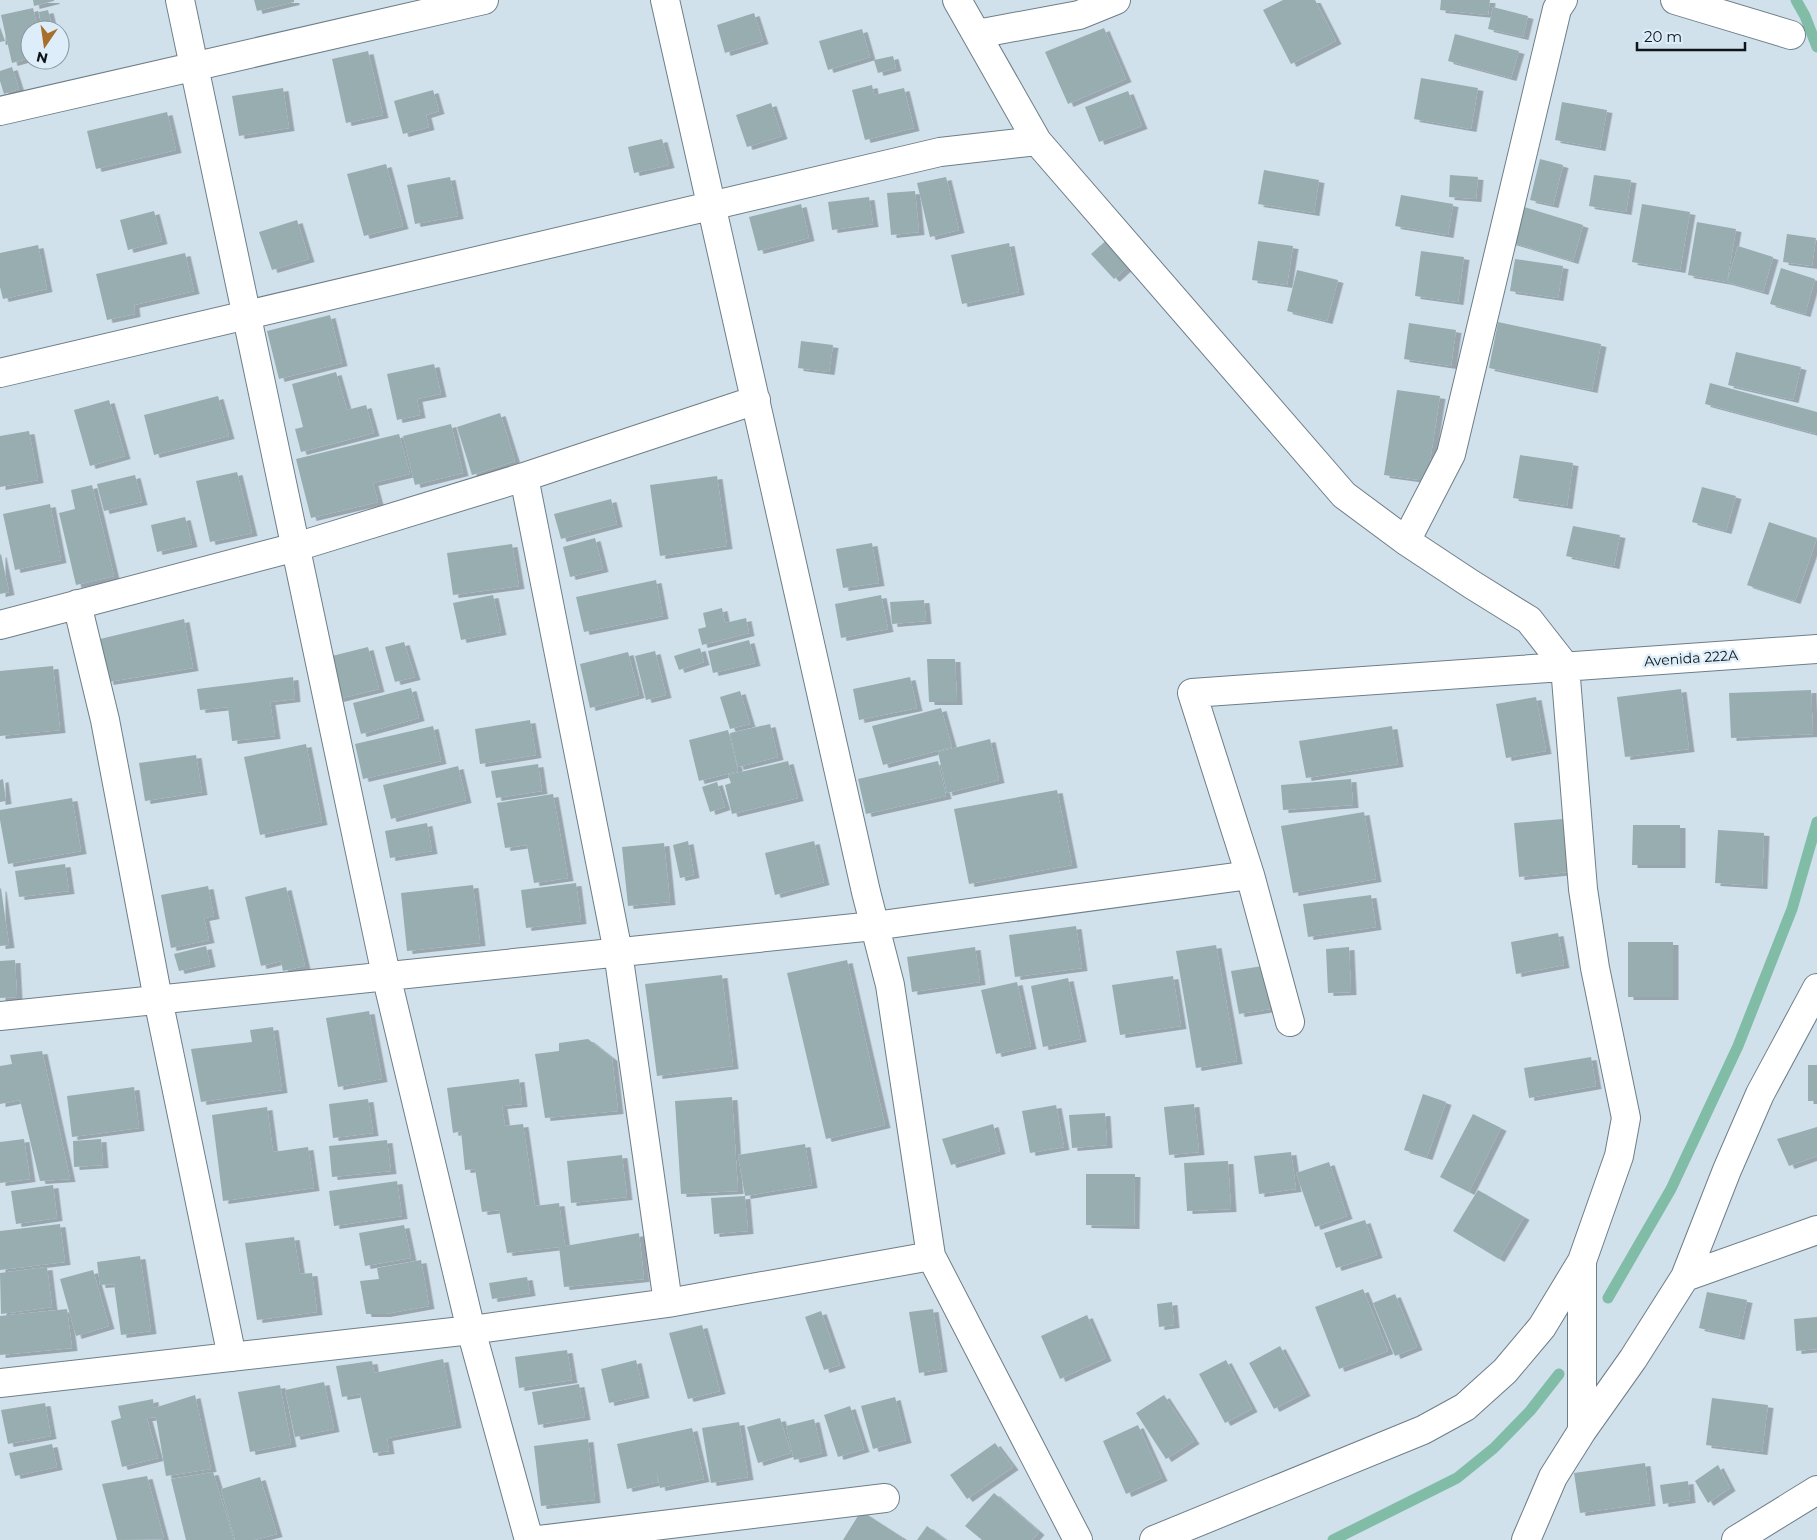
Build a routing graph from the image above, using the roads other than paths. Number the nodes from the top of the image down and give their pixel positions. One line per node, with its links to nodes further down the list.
1 (180, 0): 10 (street)
2 (484, 0): 10 (street)
3 (665, 0): 13 (street)
4 (957, 0): 8 (street)
5 (1116, 0): 8 (street)
6 (1563, 0): 18 (street)
7 (1675, 0): 9 (street)
8 (977, 34): 12 (street)
9 (1791, 35)
10 (194, 67): 11 (street); 14 (street)
11 (0, 112)
12 (1037, 141): 13 (street); 18 (street)
13 (712, 206): 14 (street); 16 (street)
14 (246, 315): 15 (street); 19 (street)
15 (0, 373)
16 (756, 400): 17 (street); 25 (street)
17 (524, 477): 19 (street); 26 (street)
18 (1406, 541): 23 (street)
19 (296, 547): 20 (street); 27 (street)
20 (77, 604): 21 (street); 29 (street)
21 (0, 625)
22 (1817, 649): 23 (street, Avenida 222A)
23 (1565, 666): 24 (street, Avenida 222A); 34 (street)
24 (1250, 875): 25 (street); 31 (street)
25 (874, 926): 26 (street); 33 (street)
26 (618, 952): 27 (street); 36 (street)
27 (386, 976): 29 (street); 37 (street)
28 (1817, 988): 35 (street)
29 (158, 1000): 30 (street); 38 (street)
30 (0, 1016)
31 (1290, 1022)
32 (1817, 1230): 35 (street)
33 (931, 1256): 36 (street); 45 (street)
34 (1582, 1261): 40 (street); 46 (street)
35 (1685, 1277): 40 (street)
36 (668, 1303): 37 (street)
37 (471, 1330): 38 (street); 43 (street)
38 (232, 1357): 39 (street)
39 (0, 1384)
40 (1582, 1430): 47 (street)
41 (1817, 1490): 48 (street)
42 (885, 1498): 44 (street)
43 (528, 1540)
44 (539, 1540)
45 (1078, 1540)
46 (1154, 1540)
47 (1526, 1540)
48 (1736, 1540)

